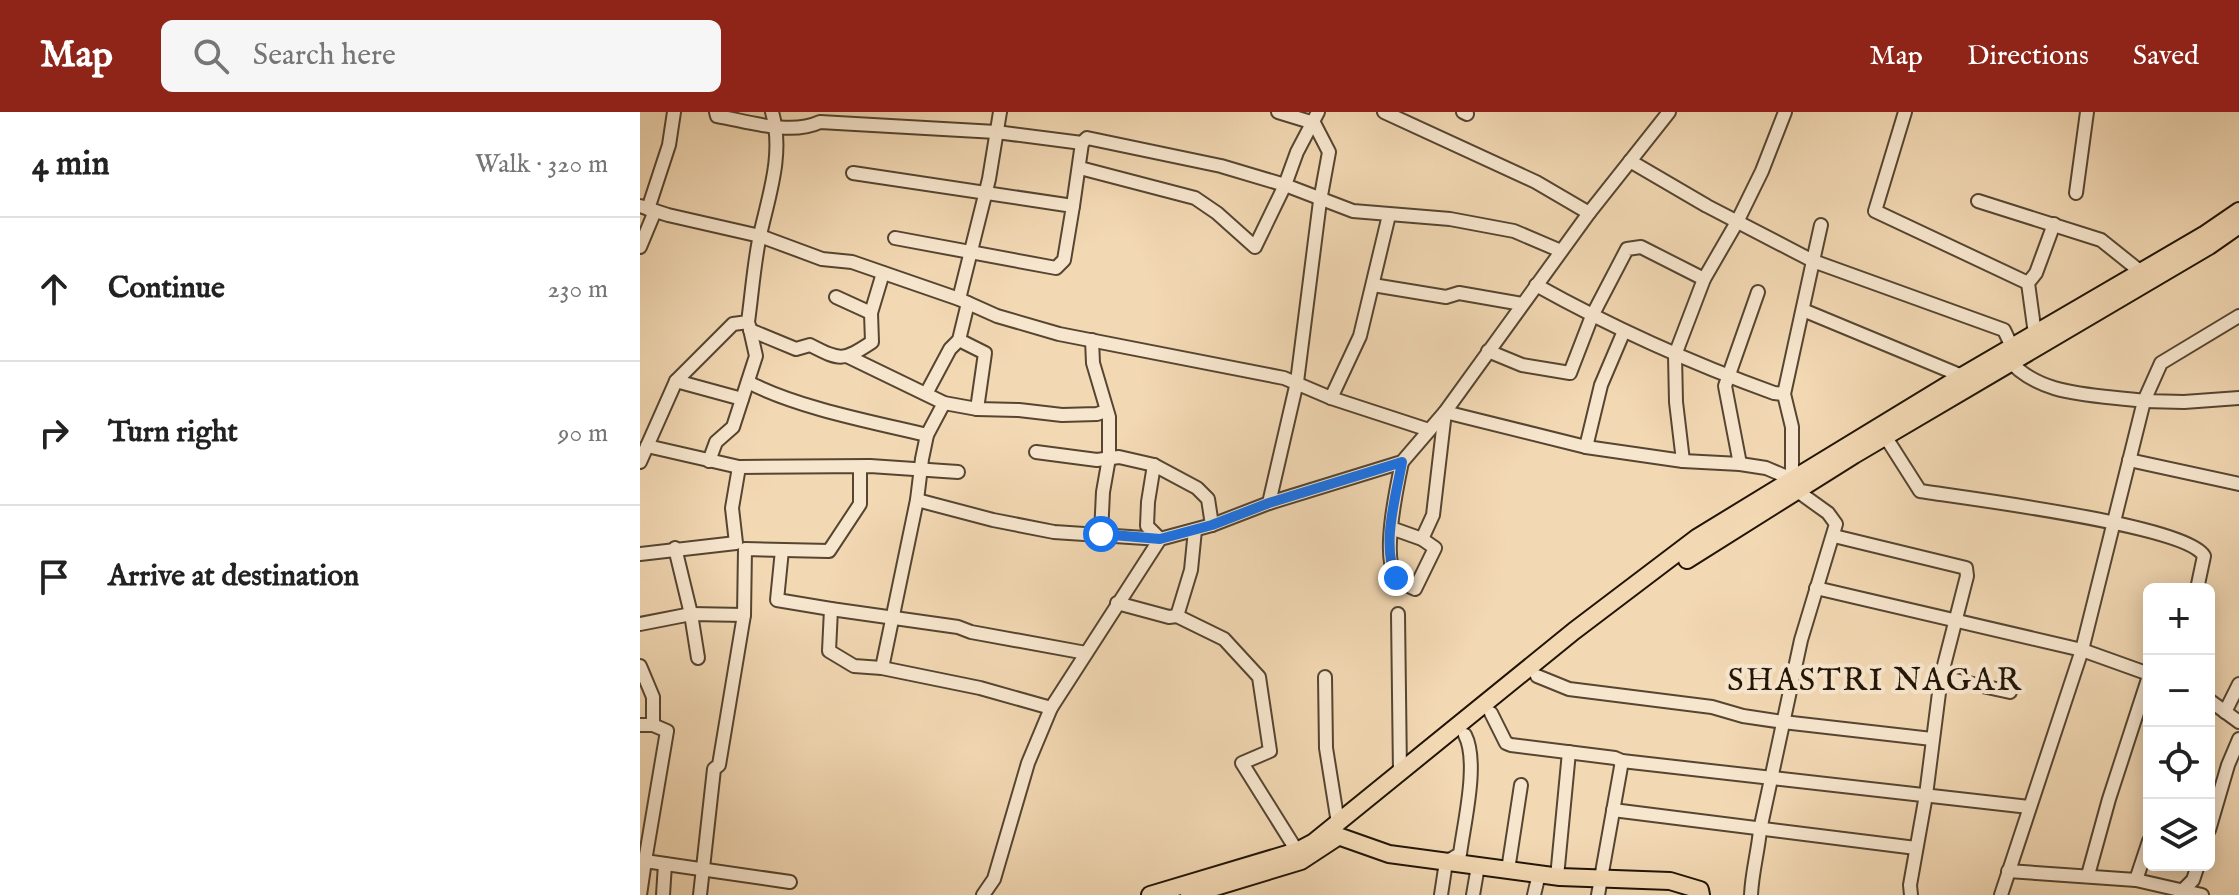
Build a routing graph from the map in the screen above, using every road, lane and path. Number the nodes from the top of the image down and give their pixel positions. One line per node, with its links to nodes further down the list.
1 (674, 112): 26 (street)
2 (716, 112): 14 (street)
3 (772, 112): 14 (street)
4 (1000, 112): 15 (street)
5 (1278, 112): 12 (street)
6 (1384, 112): 13 (street)
7 (1669, 112): 17 (street)
8 (1785, 112): 30 (street)
9 (1905, 112): 43 (street)
10 (2087, 112): 21 (street)
11 (820, 117): 14 (street); 15 (street)
12 (1316, 117): 20 (street); 23 (street)
13 (1405, 117): 28 (street)
14 (776, 127): 34 (street)
15 (997, 133): 16 (street); 22 (street)
16 (1082, 143): 18 (street); 20 (street)
17 (1630, 161): 28 (street); 30 (street)
18 (1080, 168): 20 (street); 25 (street)
19 (853, 173): 22 (street)
20 (1285, 185): 23 (street)
21 (2076, 193)
22 (986, 194): 25 (street); 38 (street)
23 (1320, 201): 29 (street); 67 (street)
24 (1978, 201): 31 (street)
25 (1073, 206): 38 (street)
26 (648, 208): 34 (street); 36 (street)
27 (2239, 211): 40 (main road)
28 (1589, 213): 37 (street)
29 (1389, 215): 37 (street); 44 (street)
30 (1737, 222): 39 (street); 42 (street)
31 (2054, 224): 40 (street); 43 (street)
32 (1821, 225): 39 (street)
33 (2239, 225): 60 (main road)
34 (760, 236): 41 (street); 54 (street)
35 (895, 238): 38 (street)
36 (640, 247)
37 (1561, 251): 45 (street)
38 (971, 252): 48 (street)
39 (1813, 261): 50 (street); 60 (street)
40 (2141, 272): 56 (main road)
41 (883, 273): 48 (street); 51 (street)
42 (1704, 279): 52 (street); 61 (street)
43 (2028, 283): 56 (street)
44 (1373, 285): 49 (street); 70 (street)
45 (1536, 285): 49 (street); 52 (street)
46 (1758, 292): 63 (street)
47 (836, 297): 51 (street)
48 (964, 301): 57 (street); 58 (street)
49 (1522, 304): 59 (street)
50 (1803, 310): 64 (street); 69 (street)
51 (871, 313): 62 (street)
52 (1592, 316): 55 (street); 59 (street)
53 (2239, 316): 73 (street)
54 (749, 326): 62 (street); 65 (street); 66 (street)
55 (1624, 331): 61 (street); 82 (street)
56 (2035, 334): 60 (main road)
57 (959, 340): 68 (street); 75 (street)
58 (1092, 340): 67 (street); 76 (street)
59 (1488, 351): 77 (street)
60 (2008, 354): 64 (main road); 73 (street); 80 (main road)
61 (1675, 355): 63 (street); 87 (street)
62 (849, 357): 68 (street)
63 (1727, 376): 69 (street); 90 (street)
64 (1962, 376): 96 (main road)
65 (676, 381): 72 (street); 81 (street)
66 (748, 382): 72 (street); 79 (street)
67 (1297, 382): 70 (street); 99 (street)
68 (927, 392): 74 (street)
69 (1784, 394): 96 (street)
70 (1331, 398): 78 (street)
71 (2239, 398): 73 (street)
72 (742, 399): 86 (street)
73 (2144, 401): 85 (street)
74 (944, 403): 75 (street); 79 (street)
75 (977, 409): 76 (street)
76 (1106, 411): 84 (street)
77 (1445, 412): 78 (street); 82 (street); 107 (street)
78 (1429, 430): 89 (street)
79 (927, 435): 94 (street)
80 (1885, 436): 96 (main road); 100 (street)
81 (647, 446): 86 (street); 88 (street)
82 (1586, 447): 87 (street)
83 (1036, 452): 84 (street)
84 (1109, 458): 91 (street); 104 (street)
85 (2129, 460): 97 (street); 100 (street)
86 (709, 461): 92 (street)
87 (1683, 461): 90 (street)
88 (640, 462)
89 (1402, 462): 99 (street); 102 (street)
90 (1740, 464): 96 (street)
91 (1154, 465): 101 (street); 106 (street)
92 (739, 467): 93 (street); 108 (street)
93 (860, 467): 94 (street); 110 (street)
94 (921, 470): 95 (street); 98 (street)
95 (958, 472)
96 (1794, 484): 105 (street); 129 (main road); 147 (main road)
97 (2239, 484)
98 (917, 500): 104 (street); 120 (street)
99 (1269, 503): 101 (street)
100 (2114, 521): 112 (street); 123 (street)
101 (1212, 525): 103 (street)
102 (1391, 528): 107 (street); 107 (street)
103 (1195, 530): 106 (street); 119 (street)
104 (1101, 534): 106 (street)
105 (1834, 536): 113 (street); 121 (street)
106 (1160, 539): 114 (street)
107 (1422, 539)
108 (740, 546): 109 (street); 110 (street); 118 (street)
109 (675, 548): 111 (street); 116 (street)
110 (782, 550): 115 (street)
111 (640, 554)
112 (2199, 583)
113 (1816, 588): 121 (street); 139 (street)
114 (1117, 603): 119 (street); 124 (street)
115 (831, 609): 120 (street); 127 (street)
116 (691, 614): 118 (street); 122 (street); 125 (street)
117 (1398, 614): 147 (street)
118 (744, 615): 163 (street)
119 (1177, 616): 157 (street)
120 (891, 618): 124 (street); 127 (street)
121 (1954, 620): 123 (street); 131 (street)
122 (640, 624)
123 (2082, 650): 128 (street); 151 (street)
124 (1086, 653): 136 (street)
125 (698, 658)
126 (640, 666): 141 (street)
127 (882, 668): 136 (street)
128 (2143, 673)
129 (1537, 676): 138 (main road); 139 (street)
130 (1325, 677): 154 (street)
131 (1941, 677): 133 (street); 143 (street)
132 (2239, 684): 137 (street)
133 (2010, 692)
134 (2143, 694): 168 (street)
135 (2215, 704): 137 (street)
136 (1051, 708): 178 (street)
137 (2225, 712): 140 (street)
138 (1491, 713): 142 (main road); 145 (street)
139 (1783, 722): 143 (street); 148 (street)
140 (2239, 722)
141 (646, 725): 159 (street)
142 (1465, 735): 154 (main road); 160 (street)
143 (1932, 739): 150 (street)
144 (2239, 739): 152 (street)
145 (1569, 752): 146 (street); 169 (street)
146 (1622, 761): 148 (street); 153 (street)
147 (1400, 773): 154 (main road)
148 (1771, 778): 150 (street); 155 (street)
149 (1521, 785): 164 (street)
150 (1926, 795): 151 (street); 156 (street)
151 (2029, 807): 165 (street)
152 (2215, 809)
153 (1613, 810): 155 (street); 172 (street)
154 (1335, 829): 157 (main road); 160 (main road); 180 (main road)
155 (1760, 830): 156 (street); 185 (street)
156 (1916, 848): 186 (street)
157 (1297, 851): 179 (main road)
158 (2143, 859): 170 (street)
159 (642, 861): 161 (street); 175 (street)
160 (1446, 862): 162 (main road); 181 (street)
161 (665, 864): 163 (street); 176 (street)
162 (1478, 866): 164 (main road); 182 (street)
163 (701, 869): 171 (street); 177 (street)
164 (1508, 870): 167 (main road)
165 (2008, 871): 168 (street); 187 (street)
166 (2196, 871): 174 (street)
167 (1539, 874): 169 (main road); 183 (street)
168 (2088, 875): 170 (street)
169 (1557, 877): 172 (main road)
170 (2136, 880): 174 (street)
171 (790, 882)
172 (1600, 887): 173 (main road)
173 (1668, 888): 184 (main road)
174 (2181, 892): 188 (street)
175 (640, 895)
176 (663, 895)
177 (700, 895)
178 (983, 895)
179 (1150, 895)
180 (1189, 895)
181 (1441, 895)
182 (1473, 895)
183 (1534, 895)
184 (1701, 895)
185 (1751, 895)
186 (1912, 895)
187 (2001, 895)
188 (2202, 895)

